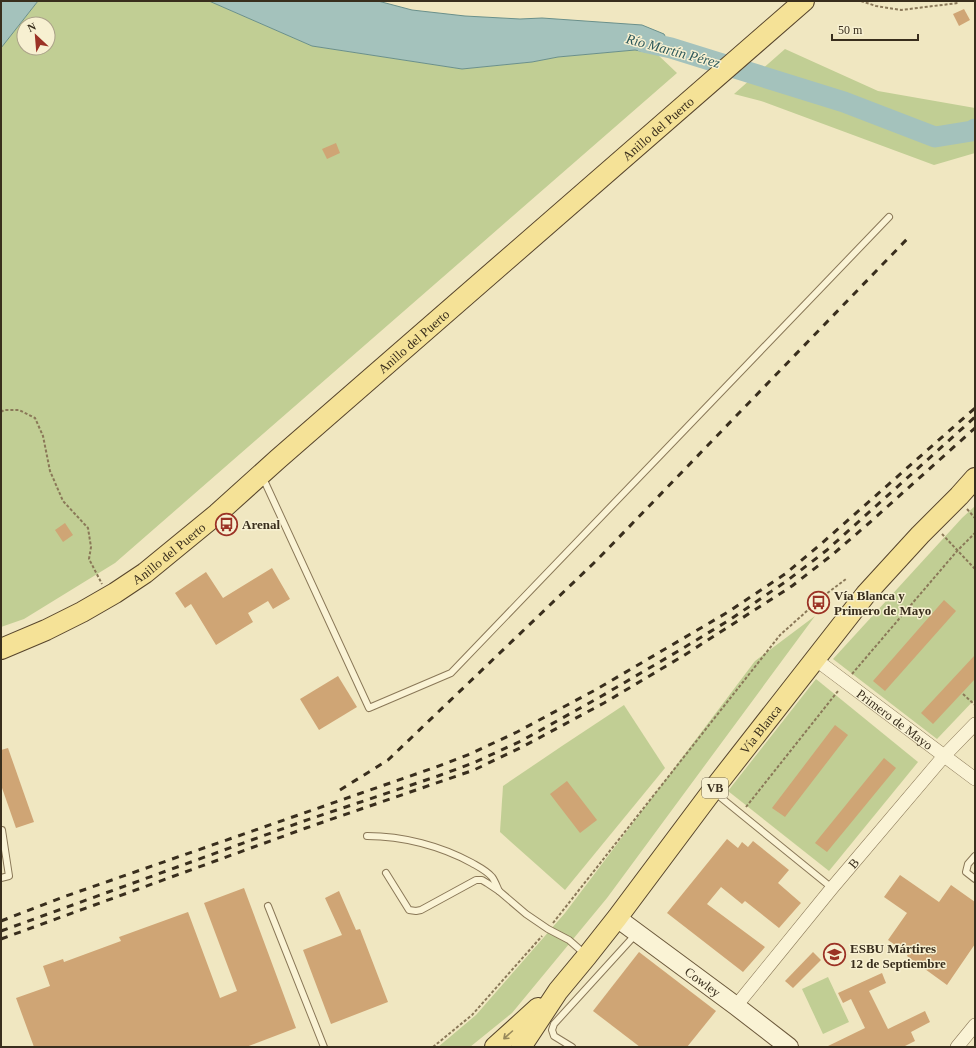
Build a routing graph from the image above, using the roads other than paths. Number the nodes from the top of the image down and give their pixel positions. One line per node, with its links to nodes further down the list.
1 (804, 1): 3 (main road, Anillo del Puerto)
2 (889, 217): 3 (lane)
3 (261, 474): 5 (main road, Anillo del Puerto)
4 (975, 478): 6 (main road, Vía Blanca / VB)
5 (1, 649)
6 (815, 660): 8 (street, Primero de Mayo); 10 (main road, Vía Blanca / VB)
7 (975, 724): 8 (street, B)
8 (944, 756): 9 (street, Primero de Mayo); 17 (street, B)
9 (975, 779)
10 (712, 791): 17 (lane); 20 (main road, Vía Blanca / VB)
11 (2, 830): 15 (lane)
12 (367, 836): 18 (lane)
13 (975, 856): 16 (lane)
14 (386, 873): 18 (lane)
15 (1, 878)
16 (975, 879)
17 (832, 888): 24 (street, B)
18 (499, 891): 22 (lane)
19 (268, 906): 27 (lane)
20 (616, 918): 21 (street, Cowley); 22 (main road, Vía Blanca / VB)
21 (637, 932): 24 (street, Cowley); 29 (lane)
22 (587, 956): 23 (main road, Vía Blanca / VB)
23 (558, 991): 26 (main road, Vía Blanca / VB); 28 (main road, Vía Blanca / VB, one-way to 28)
24 (736, 1006): 30 (street, Cowley)
25 (975, 1025): 31 (street)
26 (522, 1046)
27 (324, 1047)
28 (495, 1047)
29 (572, 1047)
30 (789, 1047)
31 (957, 1047)

